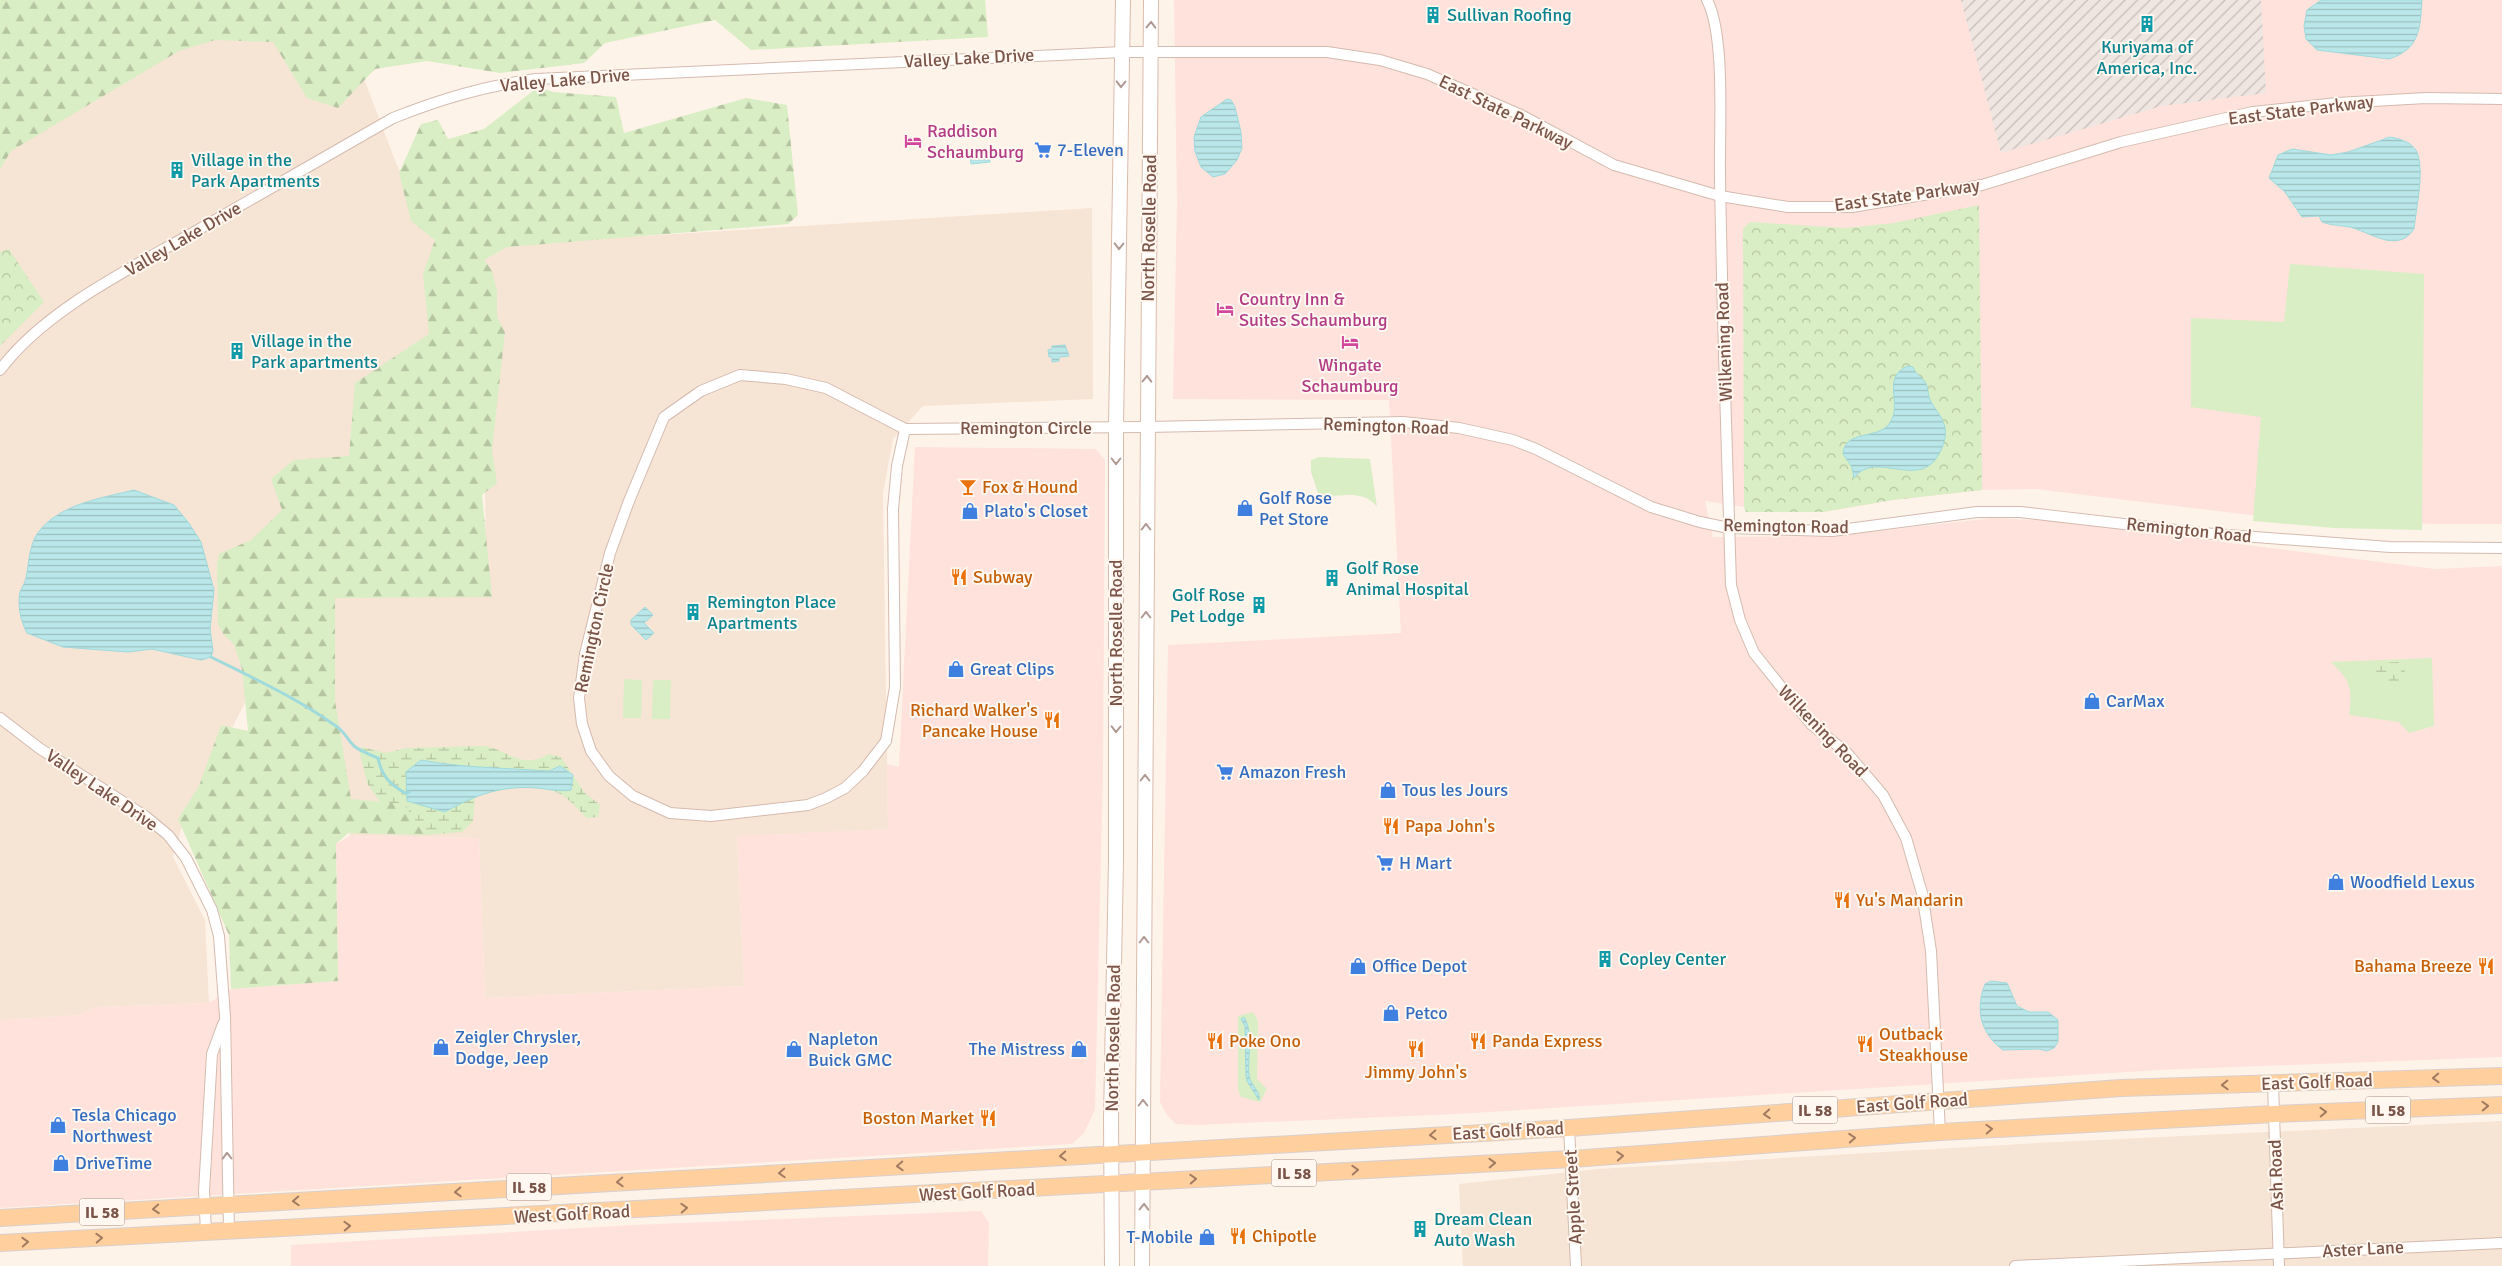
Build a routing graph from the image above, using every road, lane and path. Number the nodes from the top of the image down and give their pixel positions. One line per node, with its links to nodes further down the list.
1 (1123, 0): 5 (main road, North Roselle Road)
2 (1151, 0): 4 (main road, North Roselle Road, one-way to 2)
3 (1707, 0): 7 (street, Wilkening Road)
4 (1150, 51): 5 (street, Valley Lake Drive); 7 (street, East State Parkway); 10 (main road, North Roselle Road, one-way to 4)
5 (1122, 52): 8 (street, Valley Lake Drive); 9 (main road, North Roselle Road, one-way to 9)
6 (2502, 99): 7 (street, East State Parkway)
7 (1720, 196): 12 (street, Wilkening Road)
8 (0, 370)
9 (1116, 427): 10 (street, Remington Circle); 11 (street, Remington Circle); 24 (main road, North Roselle Road, one-way to 24)
10 (1147, 427): 12 (street, Remington Road); 23 (main road, North Roselle Road, one-way to 10)
11 (905, 428): 11 (street, Remington Circle)
12 (1729, 528): 13 (street, Remington Road); 18 (street, Wilkening Road)
13 (2502, 548)
14 (0, 718): 15 (street, Valley Lake Drive)
15 (225, 1016): 28 (street, Valley Lake Drive, one-way to 15); 29 (street, Valley Lake Drive)
16 (2502, 1076): 17 (main road, East Golf Road / IL 58, one-way to 17)
17 (2273, 1083): 18 (main road, East Golf Road / IL 58, one-way to 18); 20 (street, Ash Road)
18 (1938, 1102): 21 (main road, East Golf Road / IL 58, one-way to 21); 22 (street, Wilkening Road)
19 (2502, 1106): 20 (main road, East Golf Road / IL 58, one-way to 19)
20 (2274, 1114): 22 (main road, East Golf Road / IL 58, one-way to 20); 35 (street, Ash Road)
21 (1569, 1128): 23 (main road, East Golf Road / IL 58, one-way to 23); 25 (street, Apple Street)
22 (1940, 1132): 25 (main road, East Golf Road / IL 58, one-way to 22)
23 (1144, 1152): 24 (main road, West Golf Road / IL 58); 26 (main road, North Roselle Road)
24 (1111, 1153): 27 (main road, North Roselle Road); 28 (main road, West Golf Road / IL 58, one-way to 28)
25 (1572, 1159): 26 (main road, East Golf Road / IL 58, one-way to 25); 39 (street, Apple Street)
26 (1144, 1182): 27 (main road, West Golf Road / IL 58); 38 (main road, North Roselle Road, one-way to 26)
27 (1111, 1184): 31 (main road, West Golf Road / IL 58, one-way to 27); 37 (main road, North Roselle Road)
28 (228, 1205): 29 (main road, West Golf Road / IL 58); 31 (street, Valley Lake Drive)
29 (205, 1206): 30 (main road, West Golf Road / IL 58, one-way to 30); 32 (street, Valley Lake Drive)
30 (0, 1218)
31 (229, 1231): 32 (main road, West Golf Road / IL 58)
32 (206, 1232): 34 (main road, West Golf Road / IL 58, one-way to 32)
33 (2502, 1243): 35 (street, Aster Lane)
34 (0, 1244)
35 (2278, 1253): 36 (street, Aster Lane); 41 (street, Ash Road)
36 (2048, 1265): 40 (street, Aster Lane)
37 (1112, 1266)
38 (1142, 1266)
39 (1576, 1266)
40 (2015, 1266)
41 (2279, 1266)

